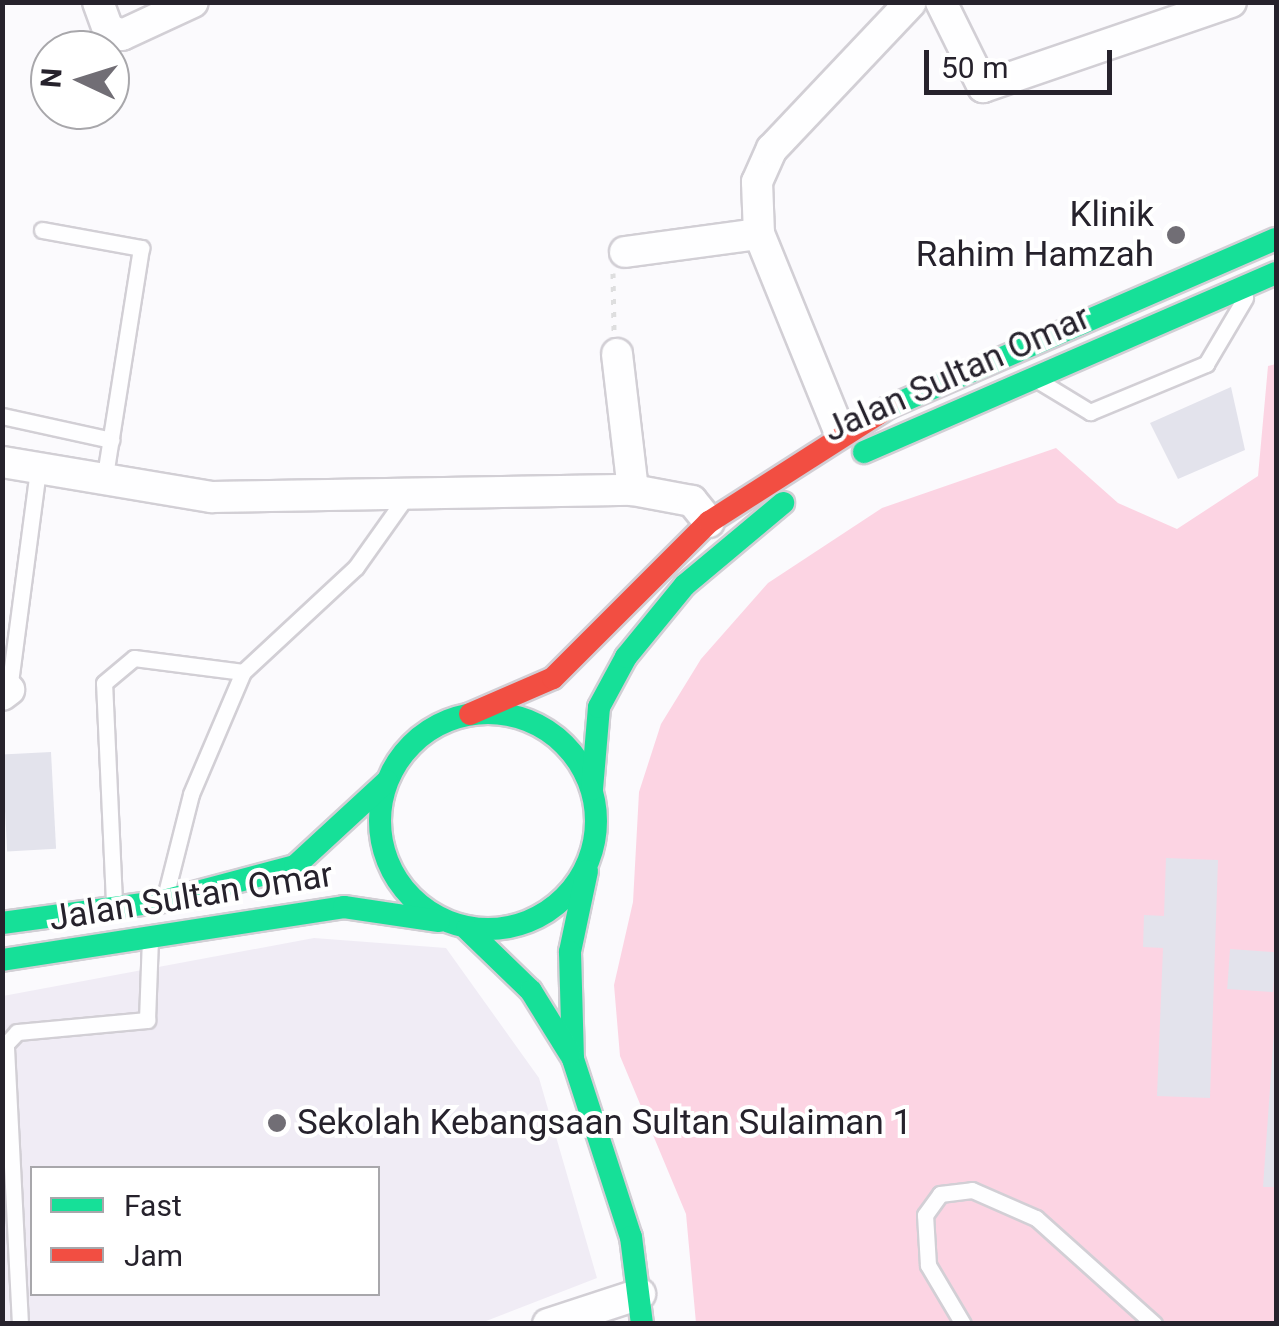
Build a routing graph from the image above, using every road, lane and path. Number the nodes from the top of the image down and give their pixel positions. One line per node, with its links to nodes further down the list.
1 (98, 2): 2 (street)
2 (193, 2)
3 (911, 2): 7 (street)
4 (940, 2): 5 (street)
5 (1230, 2)
6 (42, 230): 15 (lane)
7 (759, 234): 9 (street); 14 (street)
8 (1276, 239): 14 (main road, Jalan Sultan Omar)
9 (625, 252): 11 (path)
10 (1266, 278): 12 (main road, Jalan Sultan Omar); 12 (lane)
11 (617, 354): 19 (street)
12 (1032, 376): 26 (main road, Jalan Sultan Omar)
13 (2, 416): 15 (lane)
14 (840, 433): 21 (main road, Jalan Sultan Omar)
15 (111, 440): 18 (lane)
16 (2, 462): 17 (street)
17 (38, 469): 18 (street); 23 (lane)
18 (104, 481): 20 (street)
19 (633, 490): 20 (street); 21 (street)
20 (405, 498): 22 (lane)
21 (709, 522): 24 (main road, Jalan Sultan Omar)
22 (243, 672): 28 (lane); 29 (lane)
23 (6, 693)
24 (470, 714): 25 (main road); 26 (main road)
25 (387, 782): 28 (main road); 31 (main road)
26 (592, 789): 27 (main road)
27 (588, 862): 31 (main road); 34 (main road)
28 (164, 901): 29 (main road)
29 (114, 908): 30 (main road)
30 (2, 923)
31 (458, 926): 32 (main road, Jalan Sultan Omar); 34 (main road)
32 (150, 940): 33 (main road, Jalan Sultan Omar); 36 (lane)
33 (2, 960)
34 (573, 1059): 35 (main road)
35 (641, 1309): 37 (street)
36 (20, 1324)
37 (548, 1324)
38 (963, 1324): 39 (lane)
39 (1154, 1324)

